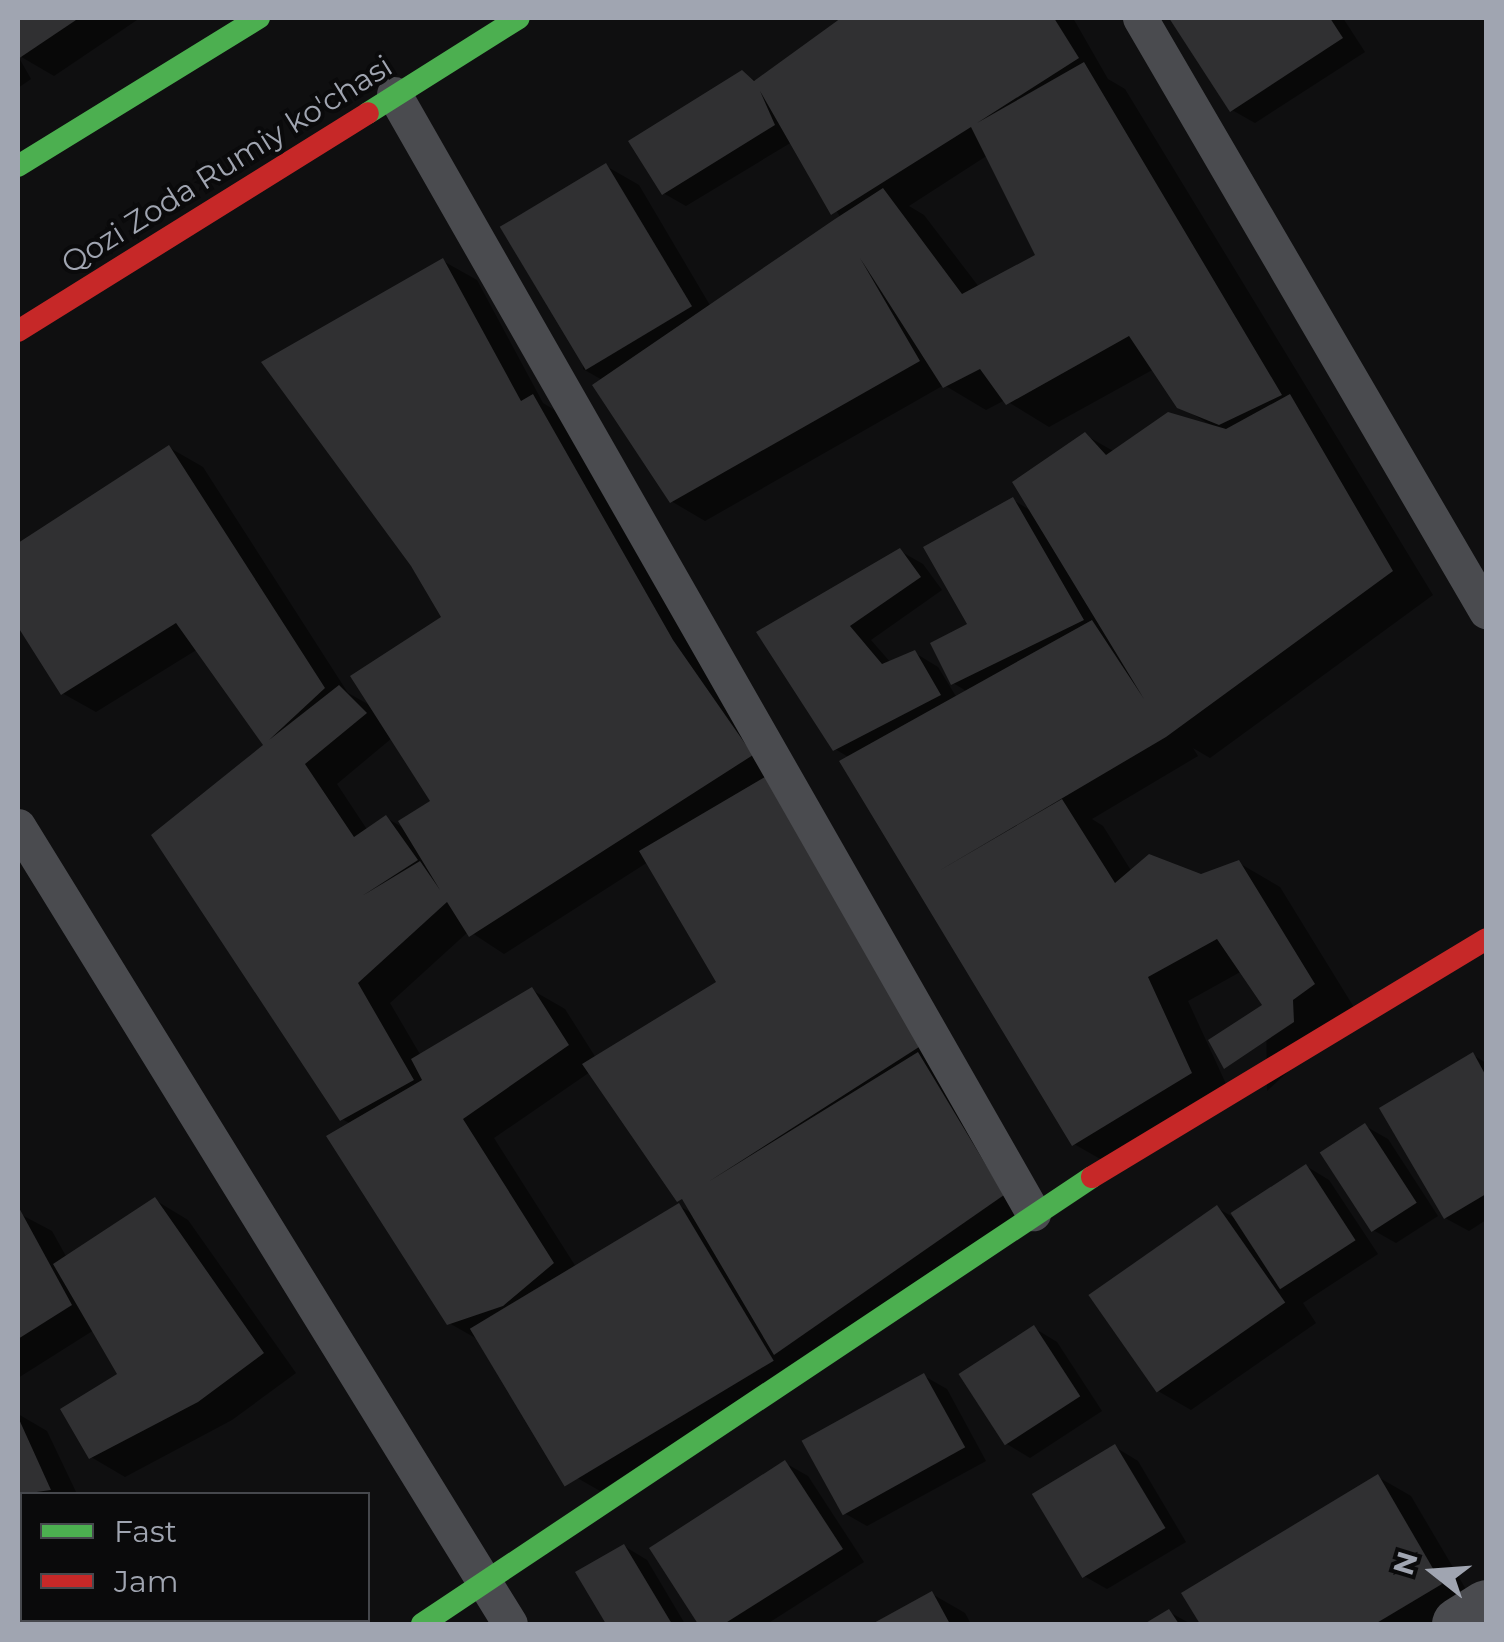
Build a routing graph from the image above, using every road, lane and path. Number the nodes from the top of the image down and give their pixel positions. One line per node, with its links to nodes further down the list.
1 (258, 18): 5 (street)
2 (519, 18): 4 (street, Qozi Zoda Rumiy ko'chasi)
3 (1140, 18): 7 (lane)
4 (394, 94): 6 (street, Qozi Zoda Rumiy ko'chasi); 10 (lane)
5 (18, 166)
6 (18, 332)
7 (1486, 611)
8 (18, 826): 11 (lane)
9 (1486, 939): 10 (street)
10 (1033, 1213): 11 (street)
11 (487, 1584): 13 (street); 14 (lane)
12 (1486, 1607): 15 (street)
13 (422, 1624)
14 (510, 1624)
15 (1459, 1624)

